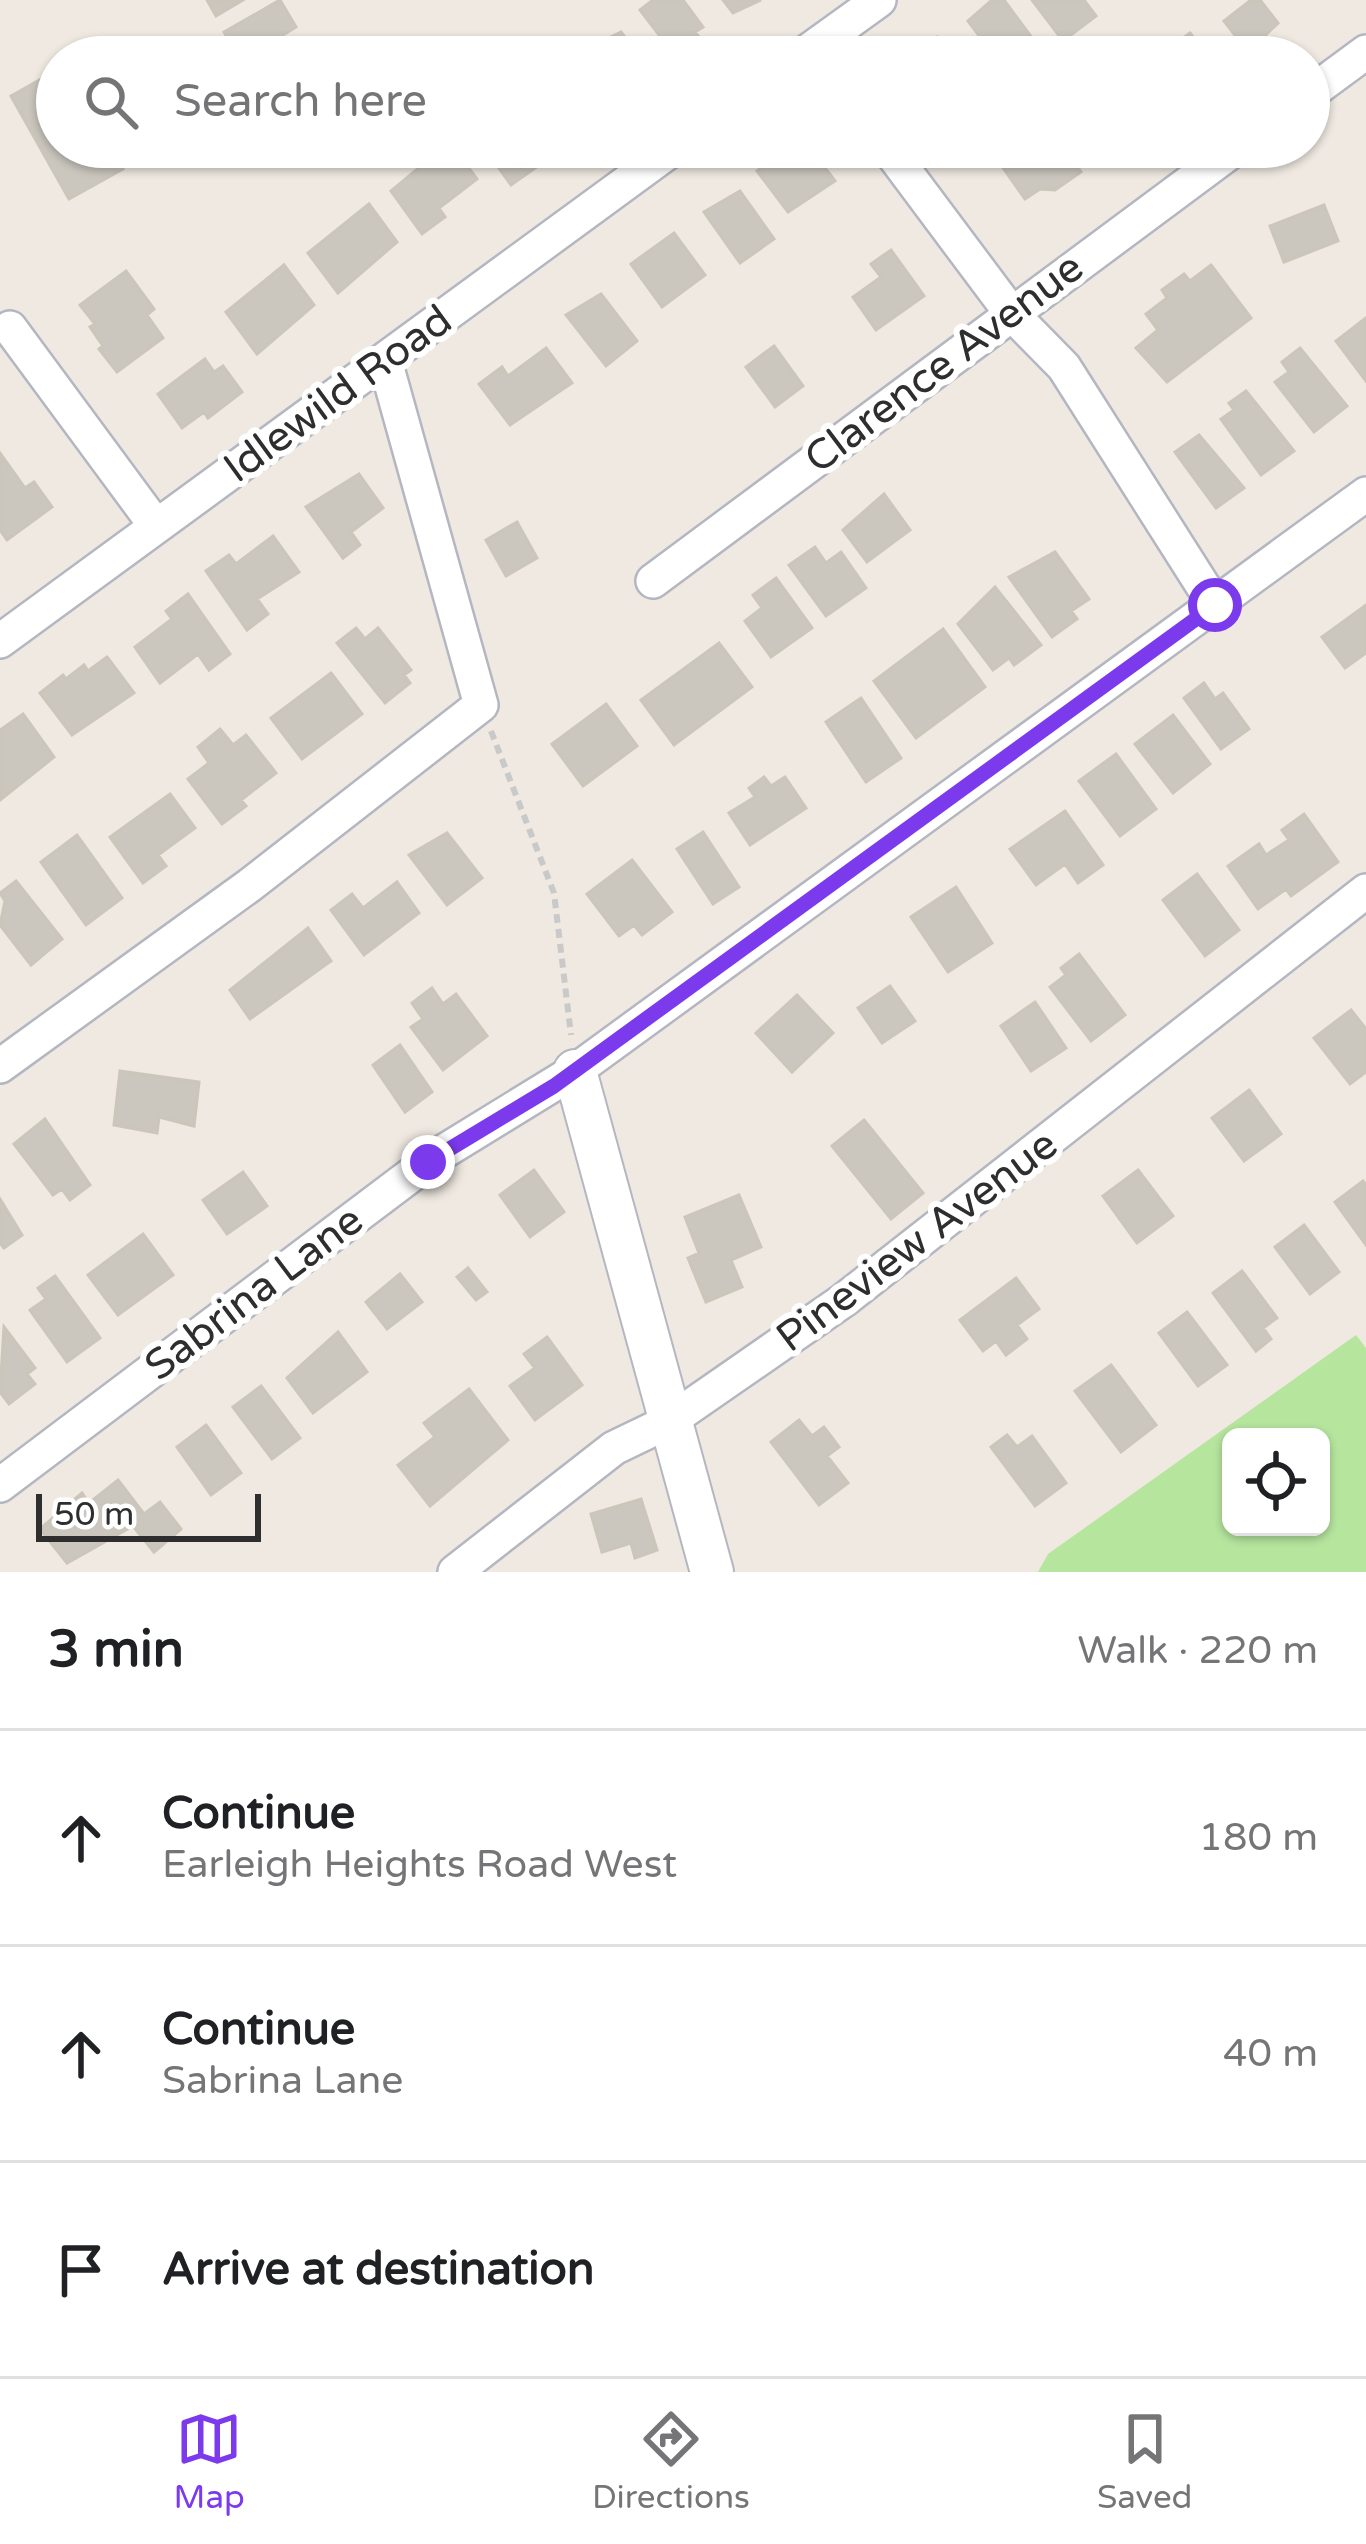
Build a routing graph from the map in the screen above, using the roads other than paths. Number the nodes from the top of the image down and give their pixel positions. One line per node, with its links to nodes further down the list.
1 (879, 0): 2 (street)
2 (834, 36)
3 (1366, 52): 4 (street)
4 (1330, 79)
5 (647, 168): 10 (street, Idlewild Road)
6 (903, 168): 8 (street)
7 (1208, 168): 8 (street, Clarence Avenue)
8 (1011, 313): 13 (street, Clarence Avenue); 14 (street)
9 (10, 328): 12 (street)
10 (385, 361): 12 (street, Idlewild Road); 17 (street)
11 (1366, 494): 14 (street, Sabrina Lane)
12 (156, 526): 15 (street, Idlewild Road)
13 (653, 580)
14 (1215, 605): 18 (street, Sabrina Lane)
15 (0, 641)
16 (1366, 892): 19 (street, Pineview Avenue)
17 (0, 1066)
18 (575, 1070): 19 (street); 20 (street, Sabrina Lane)
19 (668, 1422): 21 (street, Pineview Avenue); 22 (street)
20 (0, 1485)
21 (455, 1572)
22 (712, 1572)

